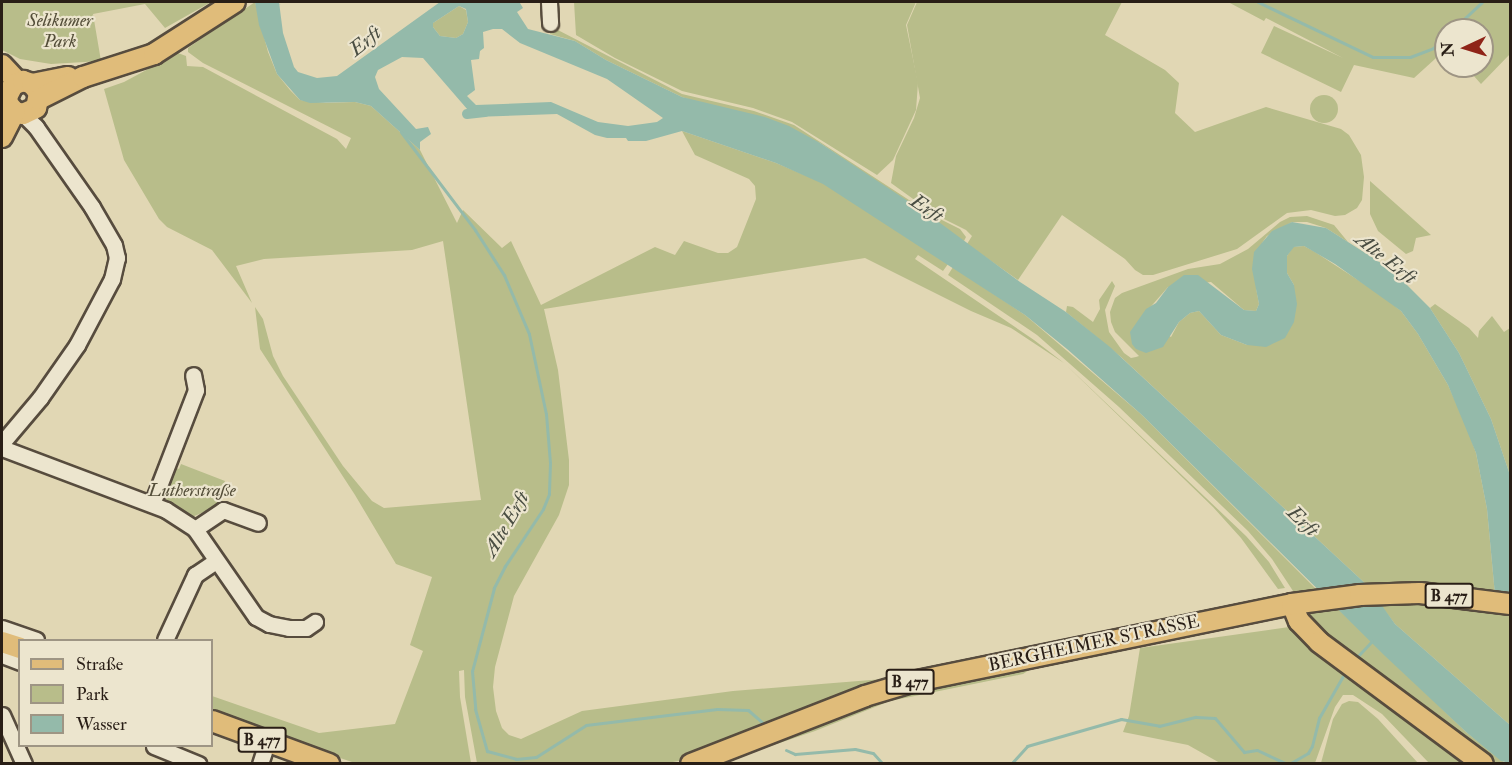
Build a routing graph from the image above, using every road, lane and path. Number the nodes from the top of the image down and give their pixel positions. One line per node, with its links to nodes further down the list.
1 (235, 2): 5 (main road)
2 (549, 2): 3 (street)
3 (550, 23)
4 (2, 65): 5 (main road)
5 (20, 102): 6 (main road); 8 (street)
6 (2, 137)
7 (193, 375): 10 (street)
8 (2, 443)
9 (2, 448): 10 (street)
10 (152, 504): 12 (street)
11 (258, 523): 12 (street)
12 (195, 530): 13 (street)
13 (216, 561): 16 (street); 19 (street)
14 (1292, 604): 15 (main road, BERGHEIMER STRASSE / B 477); 32 (main road, BERGHEIMER STRASSE / B 477); 33 (main road)
15 (1510, 604)
16 (315, 622)
17 (2, 628): 18 (street)
18 (33, 639)
19 (165, 639)
20 (2, 642): 21 (main road)
21 (18, 647)
22 (2, 655): 23 (street)
23 (18, 661)
24 (2, 715): 28 (street)
25 (213, 721): 26 (main road, B 477)
26 (267, 742): 30 (street); 31 (main road, B 477)
27 (162, 754): 29 (street)
28 (24, 764)
29 (198, 764)
30 (260, 764)
31 (330, 764)
32 (691, 764)
33 (1483, 764)

